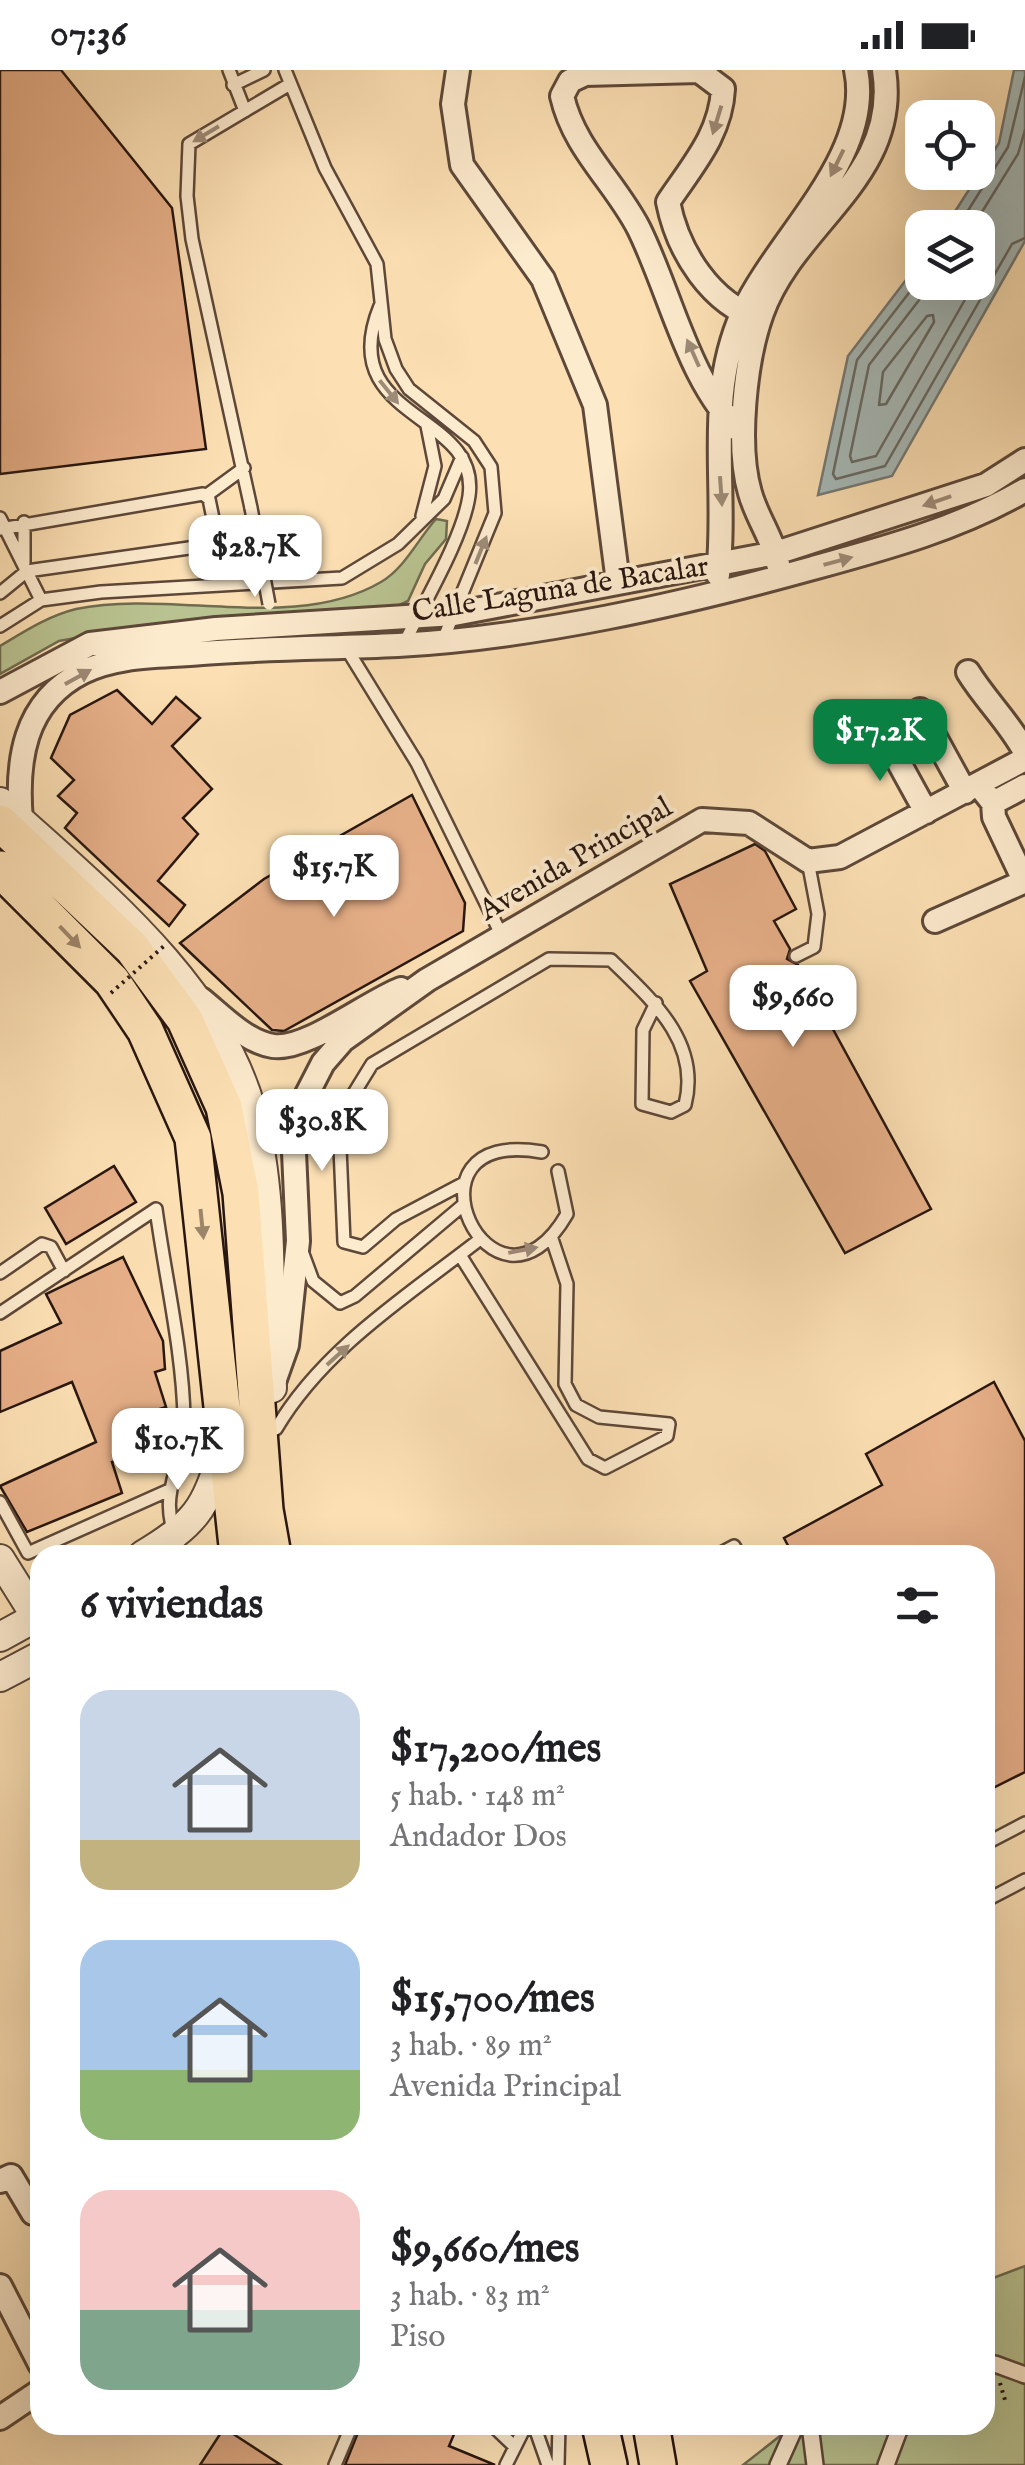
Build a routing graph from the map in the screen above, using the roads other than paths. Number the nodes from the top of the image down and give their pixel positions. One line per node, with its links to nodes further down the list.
1 (229, 70): 8 (lane)
2 (264, 70): 8 (lane)
3 (285, 70): 7 (lane)
4 (458, 70): 36 (street)
5 (856, 70): 13 (street, one-way to 13)
6 (884, 70): 13 (street)
7 (290, 84): 9 (lane); 12 (lane)
8 (232, 85): 9 (lane)
9 (245, 111): 21 (lane, one-way to 21)
10 (668, 202): 11 (street); 11 (street, one-way to 10); 13 (street)
11 (627, 209): 16 (street, one-way to 11)
12 (382, 302): 14 (lane); 15 (lane)
13 (751, 316): 16 (street); 18 (street)
14 (385, 338): 15 (lane); 42 (lane, one-way to 14)
15 (370, 343): 17 (lane, one-way to 17)
16 (717, 410): 18 (street); 32 (street, one-way to 32)
17 (427, 426): 19 (lane); 26 (lane)
18 (744, 434): 31 (street)
19 (462, 457): 24 (lane); 25 (lane)
20 (1025, 460): 31 (street, Calle Laguna de Bacalar, one-way to 31)
21 (244, 468): 23 (lane); 43 (lane, bridge)
22 (1025, 490): 34 (street, Calle Laguna de Bacalar, one-way to 22)
23 (206, 495): 28 (lane); 33 (lane)
24 (444, 498): 25 (lane); 26 (lane)
25 (464, 515): 44 (lane)
26 (420, 520): 40 (lane)
27 (2, 524): 28 (lane); 29 (lane)
28 (24, 527): 29 (lane); 33 (lane)
29 (12, 541): 30 (lane); 33 (lane)
30 (0, 548)
31 (776, 553): 32 (street, Calle Laguna de Bacalar); 34 (street)
32 (719, 564): 35 (street, Calle Laguna de Bacalar); 39 (street)
33 (26, 569): 38 (lane); 40 (lane)
34 (778, 577): 39 (street, Calle Laguna de Bacalar)
35 (642, 578): 36 (street, Calle Laguna de Bacalar); 41 (street)
36 (618, 582): 37 (street, Calle Laguna de Bacalar)
37 (565, 592): 42 (street, Calle Laguna de Bacalar); 45 (street)
38 (0, 593)
39 (716, 594): 41 (street, Calle Laguna de Bacalar)
40 (42, 600): 46 (lane)
41 (648, 608): 45 (street, Calle Laguna de Bacalar)
42 (454, 614): 44 (street, Calle Laguna de Bacalar); 47 (lane)
43 (270, 615): 44 (street, Calle Laguna de Bacalar); 51 (street, Calle Laguna de Bacalar)
44 (417, 618): 48 (lane)
45 (573, 621): 47 (street, Calle Laguna de Bacalar)
46 (0, 626)
47 (443, 640): 48 (street, Calle Laguna de Bacalar)
48 (404, 644): 49 (street, Calle Laguna de Bacalar)
49 (346, 646): 53 (street, Calle Laguna de Bacalar, one-way to 49); 64 (lane)
50 (968, 672): 56 (street)
51 (6, 692)
52 (920, 710): 58 (street)
53 (34, 718): 55 (street); 60 (street, Calle Laguna de Bacalar)
54 (881, 730): 59 (street)
55 (1, 745)
56 (1025, 756): 58 (street)
57 (1025, 786): 58 (street)
58 (979, 793): 59 (street); 63 (street)
59 (926, 812): 61 (street)
60 (7, 815): 67 (street); 87 (highway)
61 (808, 862): 64 (street, Avenida Principal); 65 (lane)
62 (0, 869): 84 (highway, one-way to 84)
63 (934, 921)
64 (501, 934): 66 (street, Avenida Principal)
65 (796, 956)
66 (427, 980): 69 (street, Avenida Principal); 70 (street, Avenida Principal)
67 (198, 996): 69 (street); 82 (street)
68 (656, 1003): 68 (lane); 73 (lane)
69 (289, 1044): 70 (street)
70 (313, 1082): 77 (street, Avenida Principal)
71 (542, 1152): 73 (lane)
72 (558, 1171): 76 (lane)
73 (464, 1184): 74 (lane)
74 (462, 1206): 75 (lane); 77 (lane)
75 (479, 1240): 76 (lane, one-way to 76); 78 (lane)
76 (552, 1240): 78 (lane)
77 (298, 1241): 82 (street, Avenida Principal)
78 (460, 1255): 83 (lane, one-way to 78)
79 (64, 1271): 80 (lane); 81 (lane); 85 (lane)
80 (0, 1273)
81 (0, 1314)
82 (272, 1387): 83 (street)
83 (276, 1429): 87 (highway)
84 (224, 1441): 90 (street); 91 (highway)
85 (167, 1491): 88 (lane); 89 (lane)
86 (0, 1502): 93 (lane)
87 (265, 1510): 92 (highway)
88 (46, 1545)
89 (178, 1545)
90 (179, 1545)
91 (237, 1545)
92 (271, 1545)
93 (30, 1552)
94 (0, 1559): 95 (street)
95 (30, 1604)
96 (30, 1622): 97 (street)
97 (0, 1637)
98 (30, 1661): 99 (street)
99 (0, 1677)
100 (1025, 1823): 101 (lane)
101 (995, 1839)
102 (1025, 1880): 103 (lane)
103 (995, 1895)
104 (0, 2182): 105 (street)
105 (30, 2208)
106 (0, 2286): 107 (street)
107 (30, 2344)
108 (995, 2364): 109 (street)
109 (1025, 2375)
110 (30, 2398): 111 (street)
111 (0, 2418)
112 (348, 2435): 122 (lane)
113 (503, 2435): 121 (lane)
114 (521, 2435): 121 (lane)
115 (538, 2435): 124 (lane)
116 (559, 2435): 125 (lane)
117 (602, 2435): 126 (highway)
118 (792, 2435): 127 (street)
119 (811, 2435): 128 (street)
120 (897, 2435): 129 (street)
121 (515, 2446): 123 (lane)
122 (335, 2465)
123 (506, 2465)
124 (548, 2465)
125 (558, 2465)
126 (609, 2465)
127 (778, 2465)
128 (815, 2465)
129 (886, 2465)

